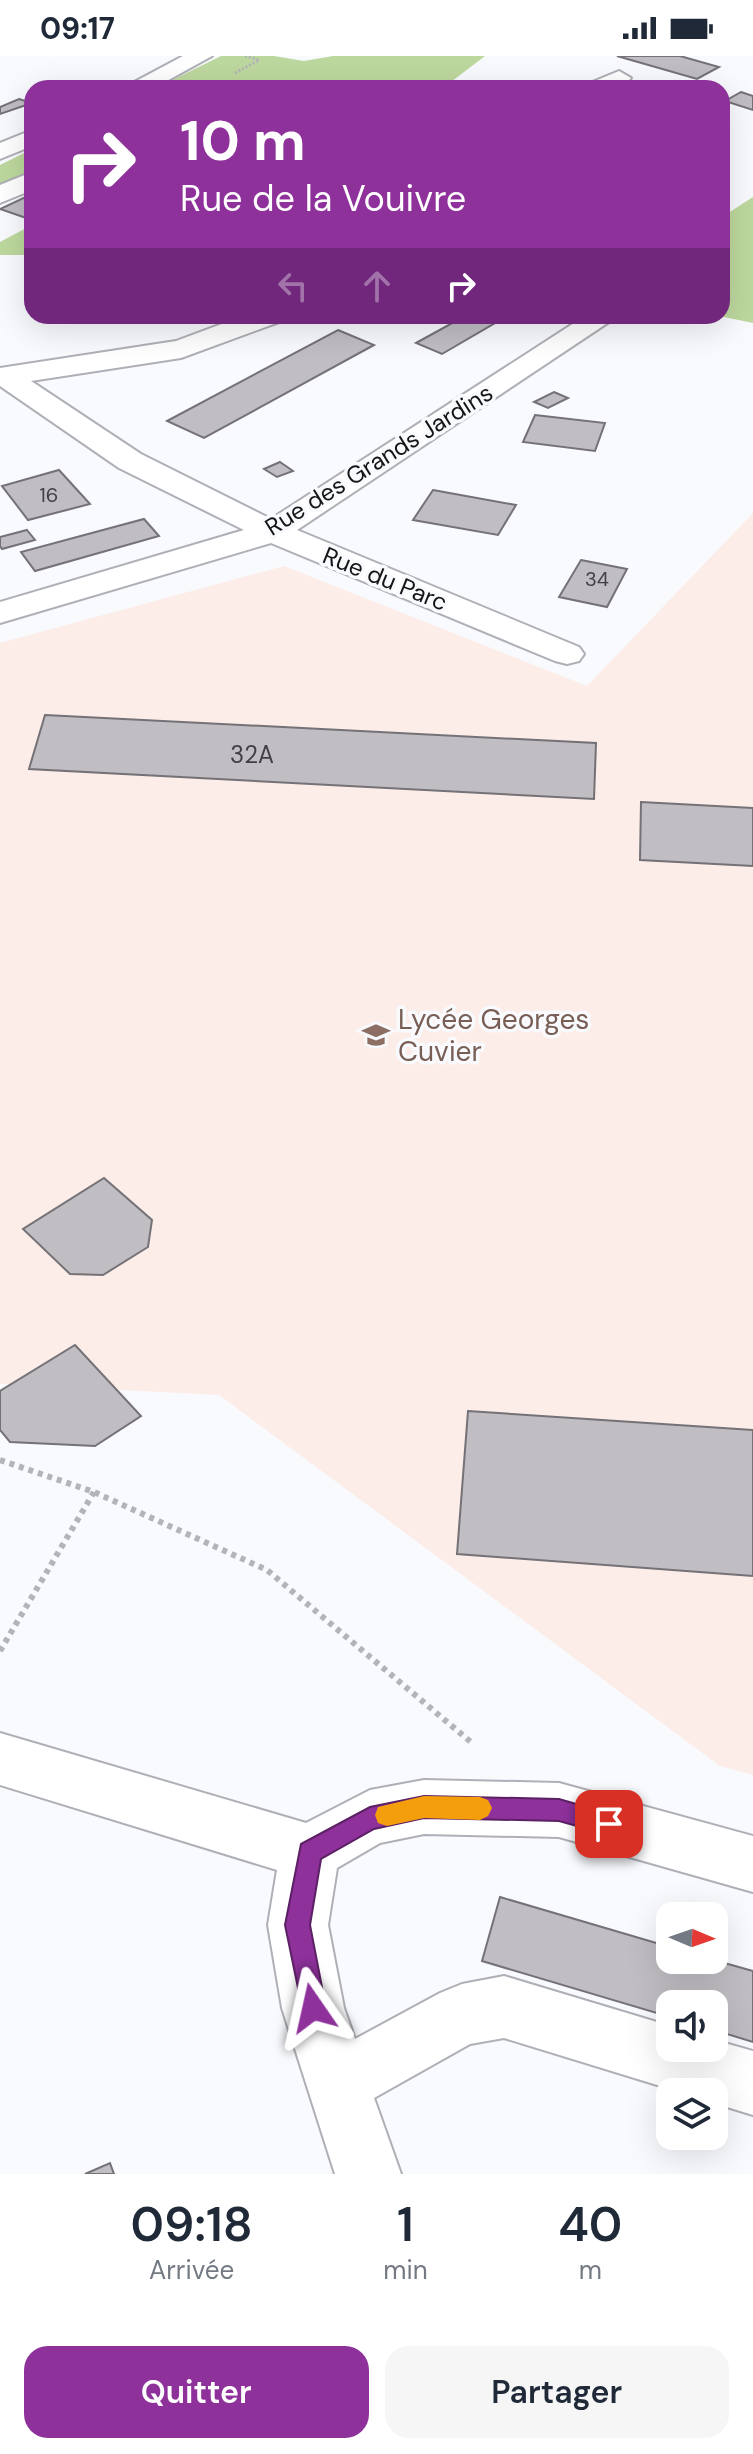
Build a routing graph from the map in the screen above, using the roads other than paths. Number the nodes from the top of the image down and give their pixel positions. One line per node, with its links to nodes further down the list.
1 (201, 56): 2 (street)
2 (152, 80)
3 (24, 141): 4 (street)
4 (0, 152)
5 (24, 184): 6 (street)
6 (0, 195)
7 (248, 324): 9 (street)
8 (592, 324): 10 (street, Rue des Grands Jardins)
9 (5, 378): 10 (street, Rue du Parc)
10 (273, 532): 11 (street, Rue des Grands Jardins); 12 (street, Rue du Parc)
11 (0, 613)
12 (567, 654)
13 (0, 1759): 14 (street)
14 (310, 1852): 15 (street); 16 (street)
15 (753, 1864)
16 (338, 2083): 17 (street); 18 (street)
17 (753, 2083)
18 (368, 2174)

